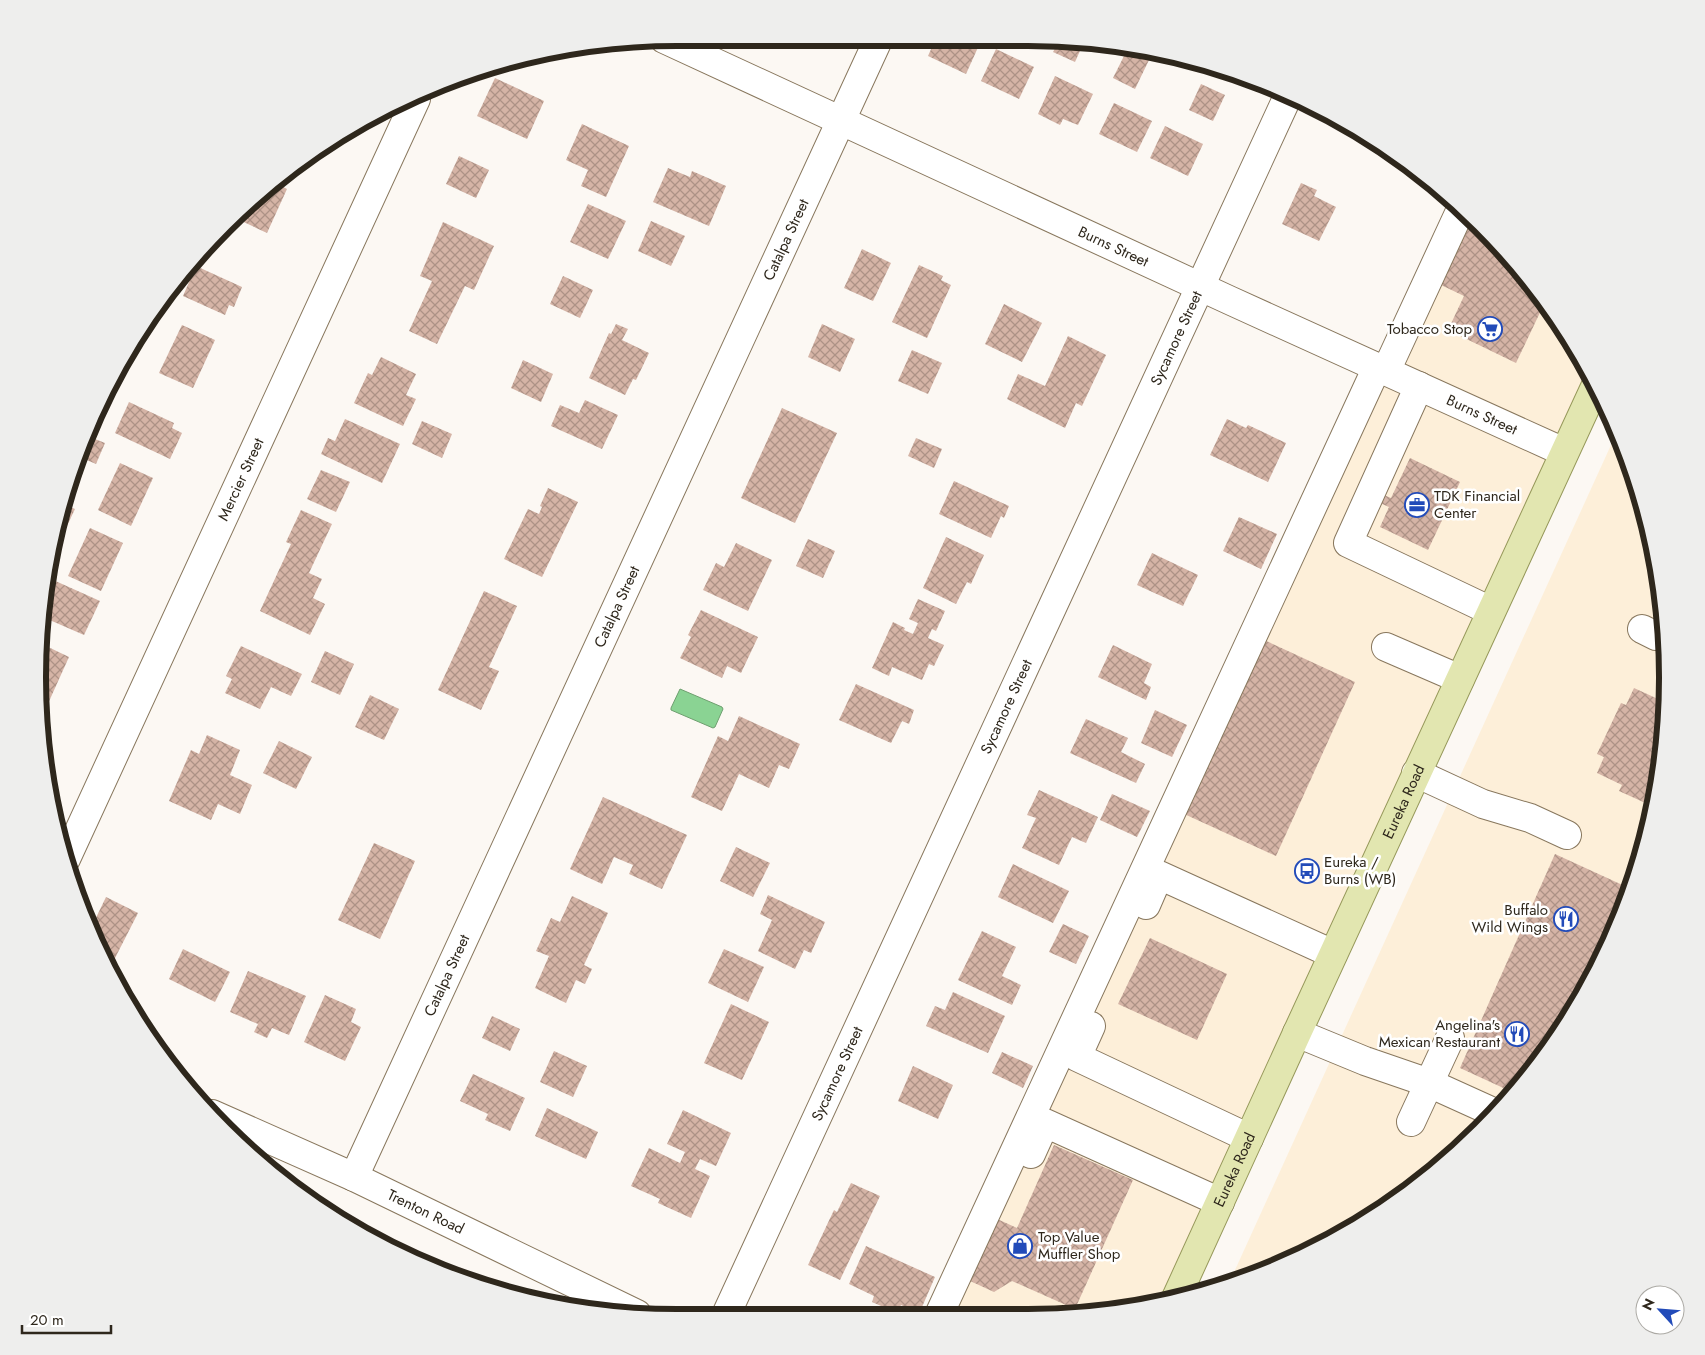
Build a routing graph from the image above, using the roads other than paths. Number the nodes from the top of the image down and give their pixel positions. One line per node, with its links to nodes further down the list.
1 (679, 46): 5 (street, Burns Street)
2 (875, 46): 5 (street, Catalpa Street)
3 (1285, 101): 7 (street, Sycamore Street)
4 (414, 104): 17 (street, Mercier Street)
5 (840, 121): 7 (street, Burns Street); 26 (street, Catalpa Street)
6 (1458, 216): 8 (street)
7 (1199, 286): 8 (street, Burns Street); 31 (street, Sycamore Street)
8 (1382, 369): 9 (street, Burns Street); 32 (street)
9 (1419, 386): 11 (street, Burns Street); 12 (street)
10 (1592, 394): 11 (main road, Eureka Road)
11 (1564, 452): 12 (main road, Eureka Road)
12 (1491, 612): 14 (main road, Eureka Road)
13 (1386, 647): 14 (street)
14 (1460, 679): 15 (main road, Eureka Road)
15 (1416, 773): 16 (street); 18 (main road, Eureka Road)
16 (1567, 835)
17 (71, 850)
18 (1333, 954): 19 (main road, Eureka Road); 25 (street)
19 (1297, 1033): 21 (street); 25 (main road, Eureka Road)
20 (1450, 1038): 21 (street)
21 (1429, 1083): 22 (street); 24 (street)
22 (1488, 1110)
23 (228, 1121): 26 (street, Trenton Road)
24 (1411, 1122)
25 (1249, 1138): 28 (main road, Eureka Road)
26 (354, 1177): 30 (street, Trenton Road)
27 (1011, 1196): 28 (street)
28 (1220, 1202): 29 (main road, Eureka Road)
29 (1180, 1290)
30 (619, 1305)
31 (729, 1309)
32 (942, 1309)

